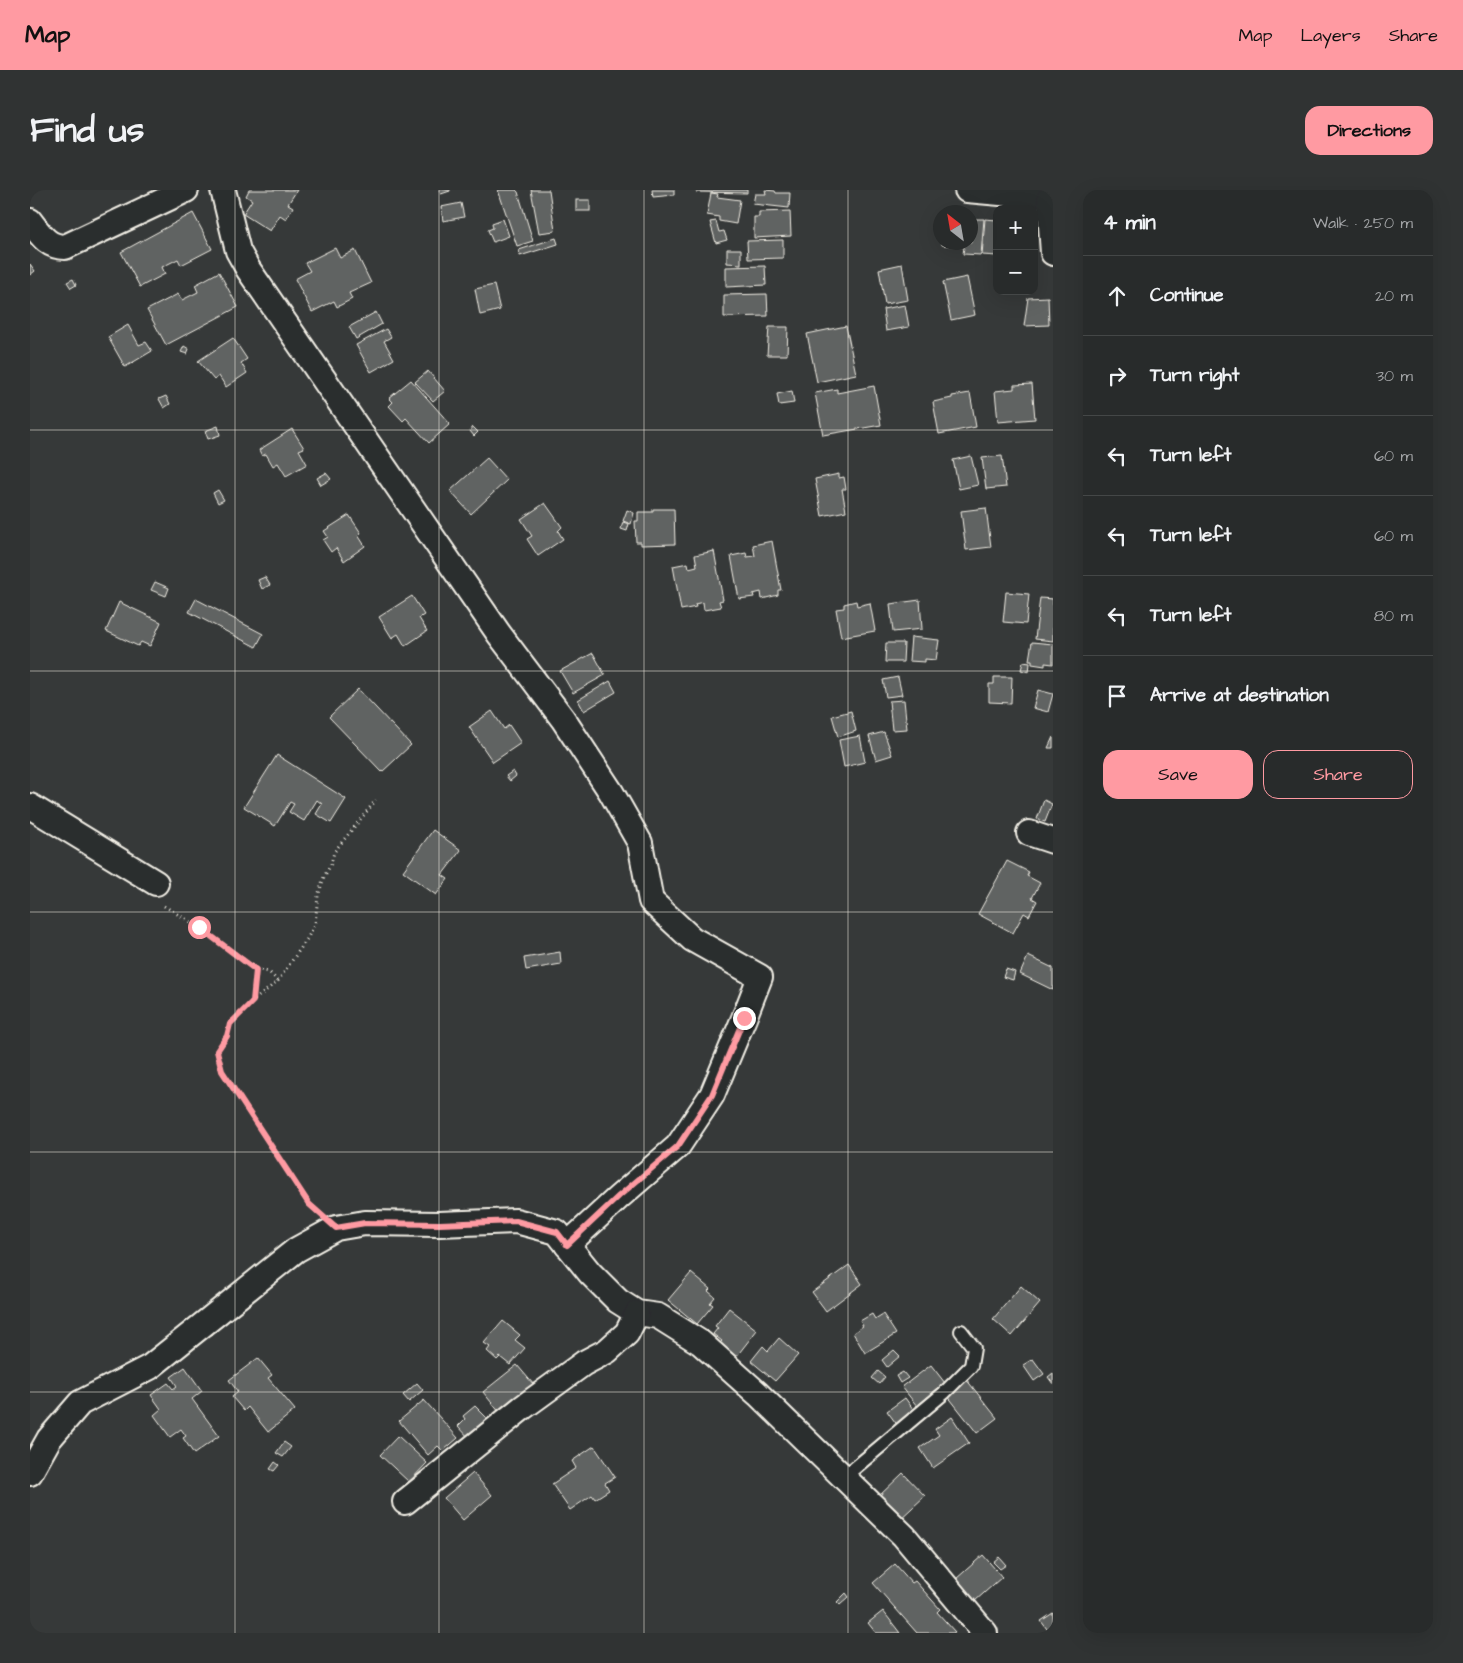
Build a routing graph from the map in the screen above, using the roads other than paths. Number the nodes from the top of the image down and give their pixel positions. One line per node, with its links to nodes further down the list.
1 (186, 190): 6 (street)
2 (223, 190): 12 (street)
3 (967, 190): 4 (street)
4 (1006, 192): 5 (street)
5 (1051, 198): 7 (street)
6 (30, 221)
7 (1053, 253)
8 (30, 806): 11 (street)
9 (1029, 833): 10 (street)
10 (1053, 841)
11 (156, 883)
12 (567, 1245): 13 (street); 15 (street)
13 (637, 1314): 16 (street); 17 (street)
14 (961, 1331): 16 (lane)
15 (30, 1473)
16 (844, 1477): 18 (street)
17 (405, 1502)
18 (985, 1633)

